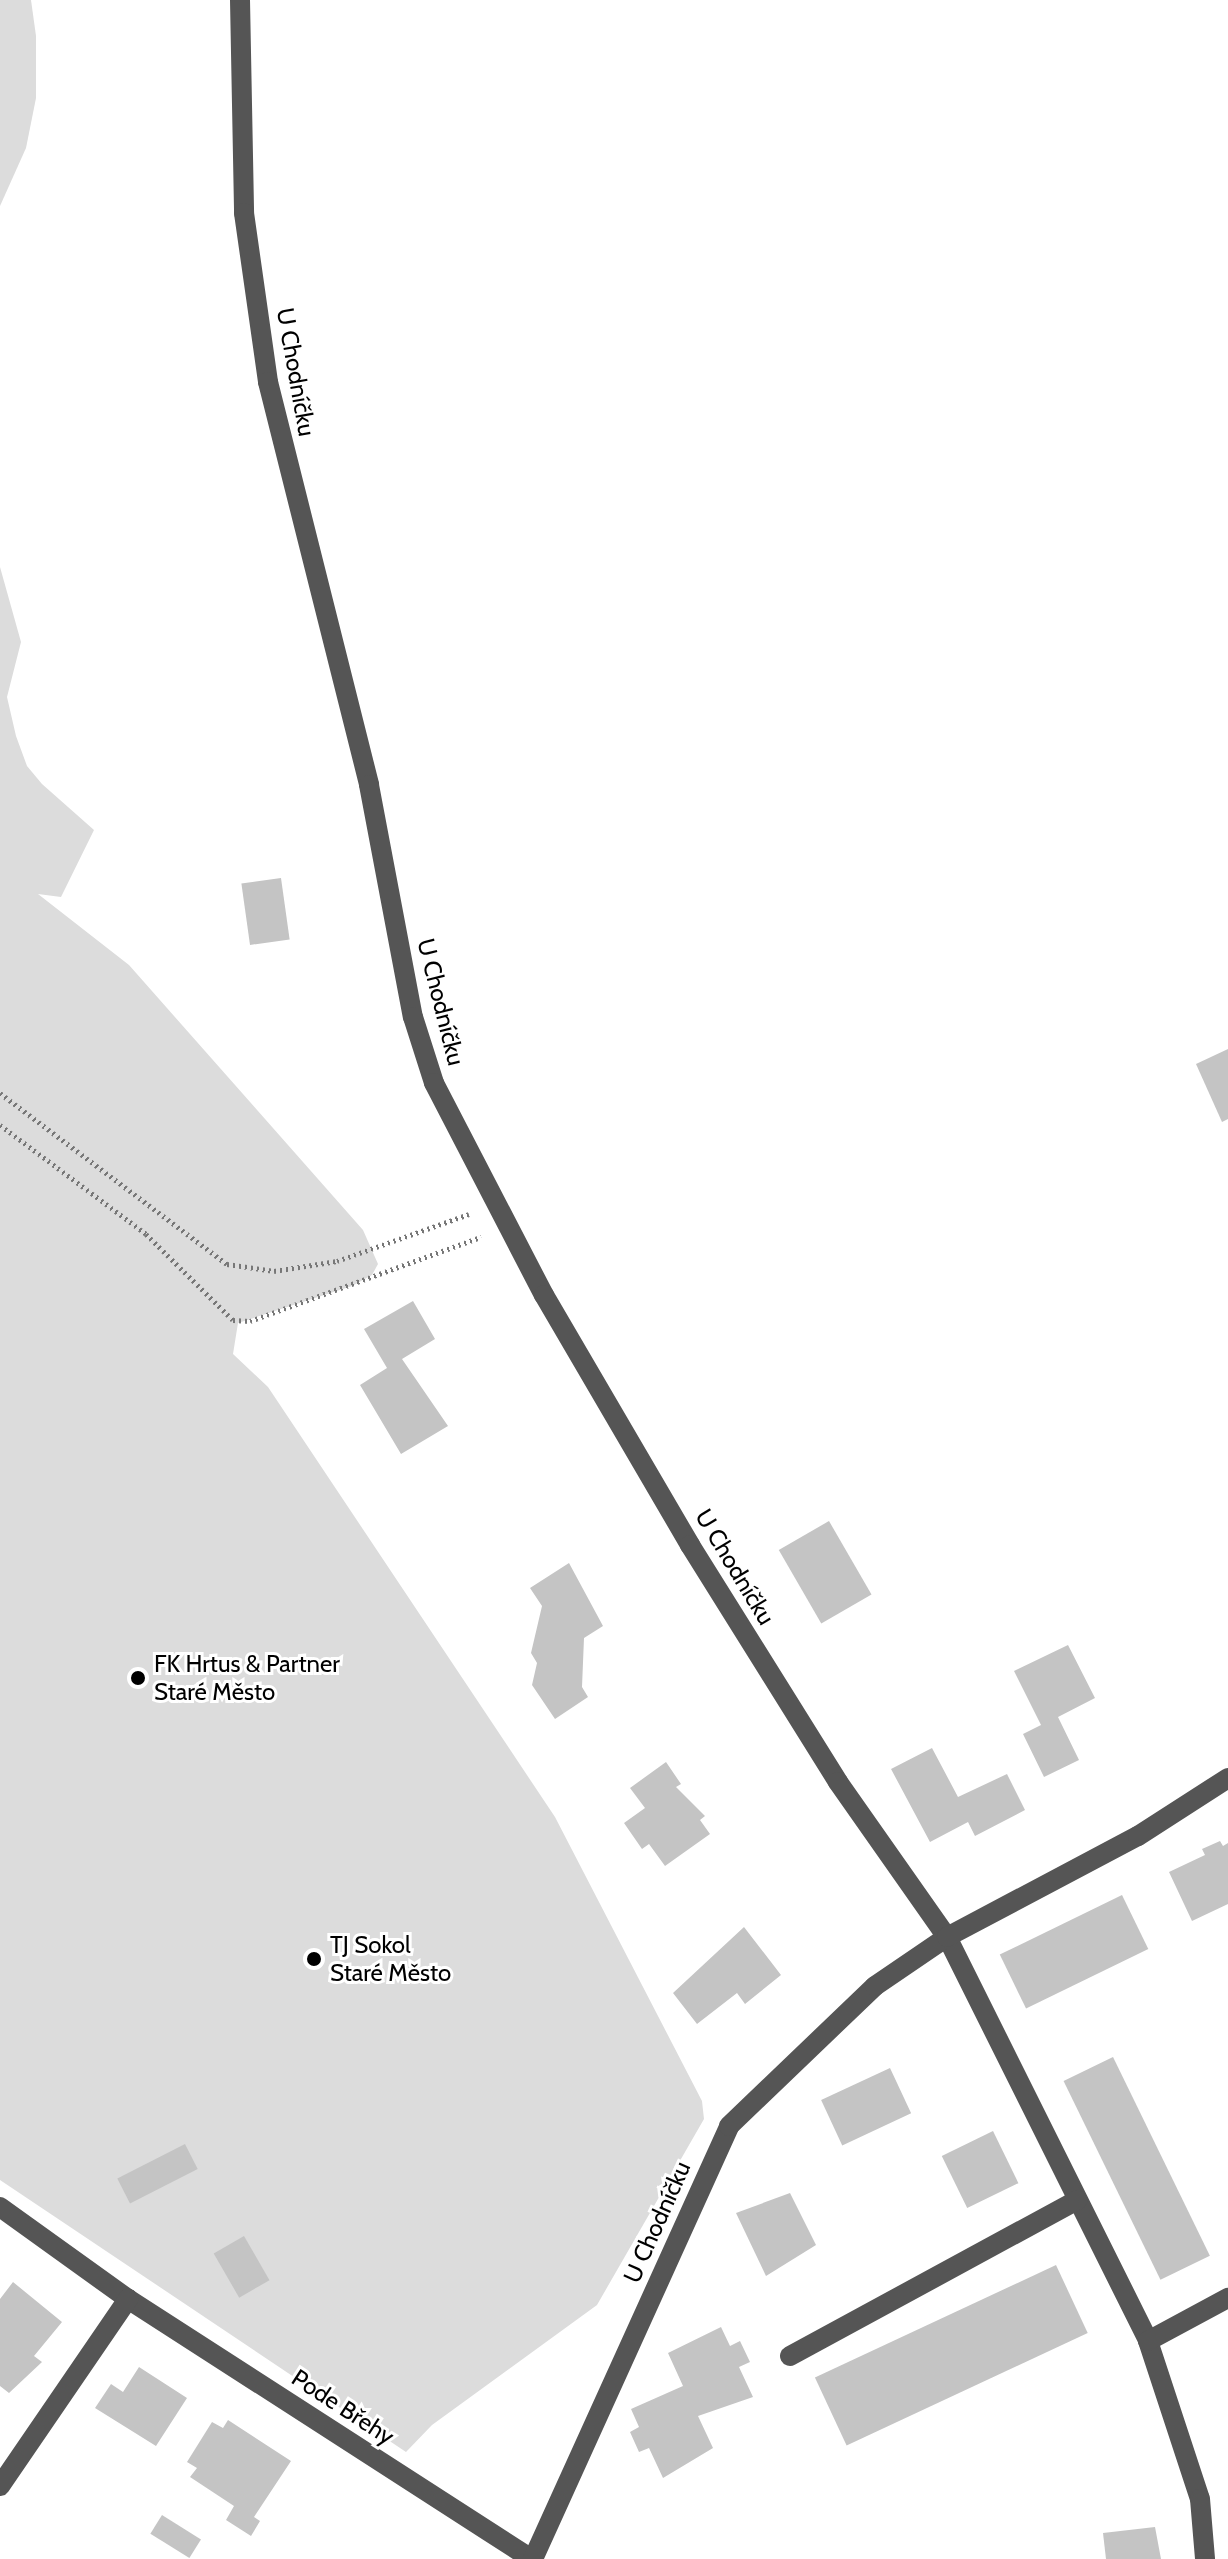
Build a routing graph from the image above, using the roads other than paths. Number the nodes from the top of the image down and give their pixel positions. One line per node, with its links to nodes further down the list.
1 (240, 0): 3 (street, U Chodníčku)
2 (1228, 1778): 3 (street, U Chodníčku)
3 (947, 1937): 4 (street, U Chodníčku); 11 (street, U Chodníčku)
4 (1077, 2200): 8 (street, U Chodníčku); 9 (street)
5 (0, 2207): 7 (street, Pode Břehy)
6 (1228, 2298): 8 (street)
7 (128, 2299): 10 (street); 11 (street, Pode Břehy)
8 (1148, 2341): 12 (street, U Chodníčku)
9 (790, 2356)
10 (0, 2486)
11 (532, 2559)
12 (1205, 2559)

